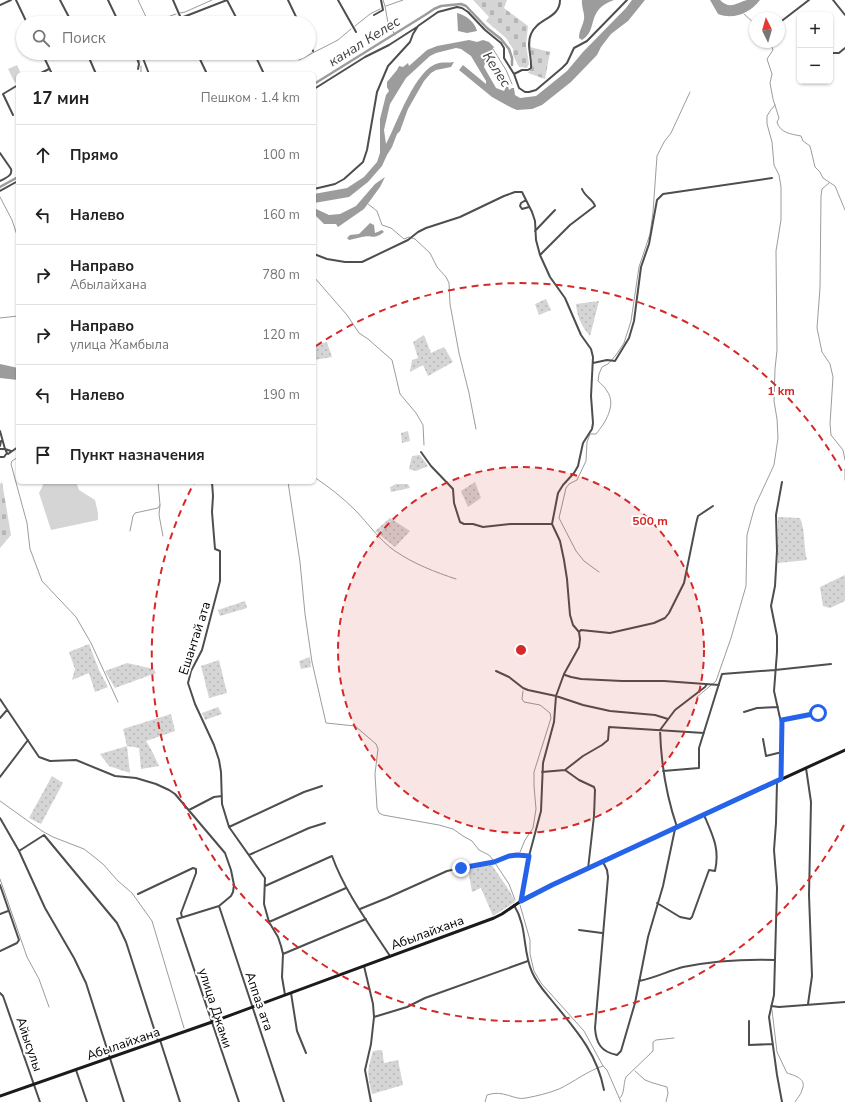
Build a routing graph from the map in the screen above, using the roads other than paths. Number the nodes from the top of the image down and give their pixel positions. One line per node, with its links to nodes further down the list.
1 (11, 0): 14 (street)
2 (16, 0): 17 (street)
3 (60, 0): 18 (street)
4 (108, 0): 19 (street)
5 (173, 0): 20 (street)
6 (227, 0): 21 (street); 22 (street)
7 (288, 0): 23 (street)
8 (338, 0): 26 (street)
9 (381, 0): 15 (street)
10 (560, 0): 44 (street)
11 (627, 0): 44 (street)
12 (808, 0): 24 (street)
13 (833, 0): 16 (street)
14 (0, 5)
15 (374, 15)
16 (845, 15)
17 (24, 16)
18 (68, 16)
19 (116, 16)
20 (180, 16)
21 (186, 16)
22 (235, 16)
23 (296, 16)
24 (785, 18)
25 (418, 26): 44 (street); 46 (street); 52 (street)
26 (356, 32)
27 (845, 48): 28 (street)
28 (833, 53)
29 (45, 60): 36 (street)
30 (89, 60): 40 (street)
31 (138, 60): 35 (street)
32 (200, 60): 42 (street)
33 (257, 60): 43 (street)
34 (144, 62): 35 (street); 41 (street)
35 (139, 64): 37 (street)
36 (49, 68): 38 (street); 39 (street)
37 (138, 69)
38 (43, 72)
39 (51, 72)
40 (95, 72)
41 (148, 72)
42 (206, 72)
43 (263, 72)
44 (514, 74)
45 (16, 86): 47 (street)
46 (316, 88)
47 (13, 115)
48 (0, 153): 50 (street)
49 (772, 178): 61 (street)
50 (0, 181)
51 (16, 182): 54 (street)
52 (316, 189)
53 (582, 189): 60 (street)
54 (0, 191)
55 (526, 200): 56 (street); 56 (street); 59 (street)
56 (529, 207): 58 (street)
57 (555, 210): 58 (street)
58 (535, 231): 60 (street)
59 (316, 255)
60 (540, 255): 61 (street)
61 (593, 363): 74 (street)
62 (0, 431): 63 (street)
63 (2, 440): 64 (street); 66 (street)
64 (0, 447): 66 (street)
65 (16, 448): 67 (street)
66 (5, 449): 67 (street); 69 (street)
67 (11, 451): 69 (street)
68 (421, 452): 74 (street)
69 (6, 455): 70 (street)
70 (0, 457)
71 (782, 482): 77 (street)
72 (212, 484): 105 (street, Ешантай ата)
73 (713, 506): 75 (street)
74 (552, 524): 75 (street)
75 (579, 632): 79 (street)
76 (831, 664): 77 (street)
77 (775, 670): 81 (street); 84 (street)
78 (496, 671): 82 (street)
79 (564, 674): 80 (street); 82 (street)
80 (706, 684): 81 (street); 89 (street)
81 (719, 685): 92 (street)
82 (556, 696): 89 (street); 100 (street)
83 (0, 699): 85 (street)
84 (778, 706): 86 (street); 90 (street)
85 (7, 710): 88 (street); 94 (street)
86 (744, 712)
87 (818, 713): 90 (street)
88 (0, 718)
89 (668, 719): 91 (street)
90 (782, 720): 96 (street)
91 (660, 730): 92 (street); 98 (street); 99 (street)
92 (704, 733): 99 (street)
93 (763, 739): 96 (street)
94 (29, 740): 101 (street); 106 (street)
95 (845, 750): 97 (main road, Абылайхана)
96 (782, 752): 102 (street)
97 (806, 768): 102 (main road, Абылайхана); 144 (street)
98 (565, 770): 100 (street); 116 (street)
99 (663, 771): 111 (street)
100 (542, 772): 114 (street)
101 (0, 777)
102 (781, 779): 103 (main road, Абылайхана)
103 (777, 781): 107 (main road, Абылайхана); 136 (street)
104 (322, 786): 110 (street)
105 (222, 796): 106 (street); 110 (street, Ешантай ата)
106 (189, 810): 124 (street)
107 (704, 815): 111 (main road, Абылайхана); 122 (street)
108 (0, 818): 112 (street)
109 (325, 823): 113 (street)
110 (229, 827): 113 (street, Ешантай ата)
111 (676, 827): 115 (main road, Абылайхана); 122 (street)
112 (19, 852): 150 (street); 153 (street)
113 (249, 855): 118 (street, Ешантай ата)
114 (529, 856): 121 (street); 125 (street)
115 (603, 862): 116 (main road, Абылайхана); 132 (street)
116 (588, 869): 121 (main road, Абылайхана)
117 (0, 885): 126 (street)
118 (265, 886): 119 (street); 130 (street, Ешантай ата)
119 (346, 888): 125 (street); 130 (street)
120 (138, 894): 128 (street)
121 (521, 901): 123 (main road, Абылайхана)
122 (657, 903): 139 (street)
123 (514, 905): 135 (main road, Абылайхана); 137 (street)
124 (219, 906): 128 (street); 146 (street, Аппаз ата)
125 (360, 909): 129 (street)
126 (8, 911): 127 (street); 133 (street)
127 (0, 914)
128 (182, 916): 149 (street, улица Джами)
129 (366, 919): 134 (street); 135 (street)
130 (269, 922): 134 (street, Ешантай ата)
131 (579, 930): 132 (street)
132 (602, 934): 139 (street)
133 (0, 951)
134 (283, 954): 142 (street, Ешантай ата)
135 (390, 957): 138 (main road, Абылайхана)
136 (775, 960): 139 (street); 145 (street)
137 (528, 961): 147 (street); 156 (street)
138 (364, 966): 141 (main road, Абылайхана); 147 (street)
139 (639, 981)
140 (0, 993): 155 (street, Айысулы)
141 (291, 993): 142 (main road, Абылайхана); 152 (street)
142 (285, 995): 146 (main road, Абылайхана)
143 (845, 1002): 144 (street)
144 (808, 1004): 145 (street)
145 (771, 1006): 151 (street)
146 (253, 1007): 149 (main road, Абылайхана); 163 (street, Аппаз ата)
147 (374, 1017): 164 (street)
148 (749, 1021): 151 (street)
149 (212, 1022): 150 (main road, Абылайхана); 162 (street, улица Джами)
150 (159, 1041): 153 (main road, Абылайхана); 161 (street)
151 (773, 1044): 165 (street)
152 (306, 1054)
153 (109, 1058): 154 (main road, Абылайхана); 160 (street)
154 (76, 1070): 155 (main road, Абылайхана); 159 (street)
155 (34, 1084): 157 (main road, Абылайхана); 158 (street, Айысулы)
156 (604, 1090)
157 (0, 1096)
158 (40, 1102)
159 (87, 1102)
160 (124, 1102)
161 (180, 1102)
162 (238, 1102)
163 (284, 1102)
164 (371, 1102)
165 (782, 1102)

